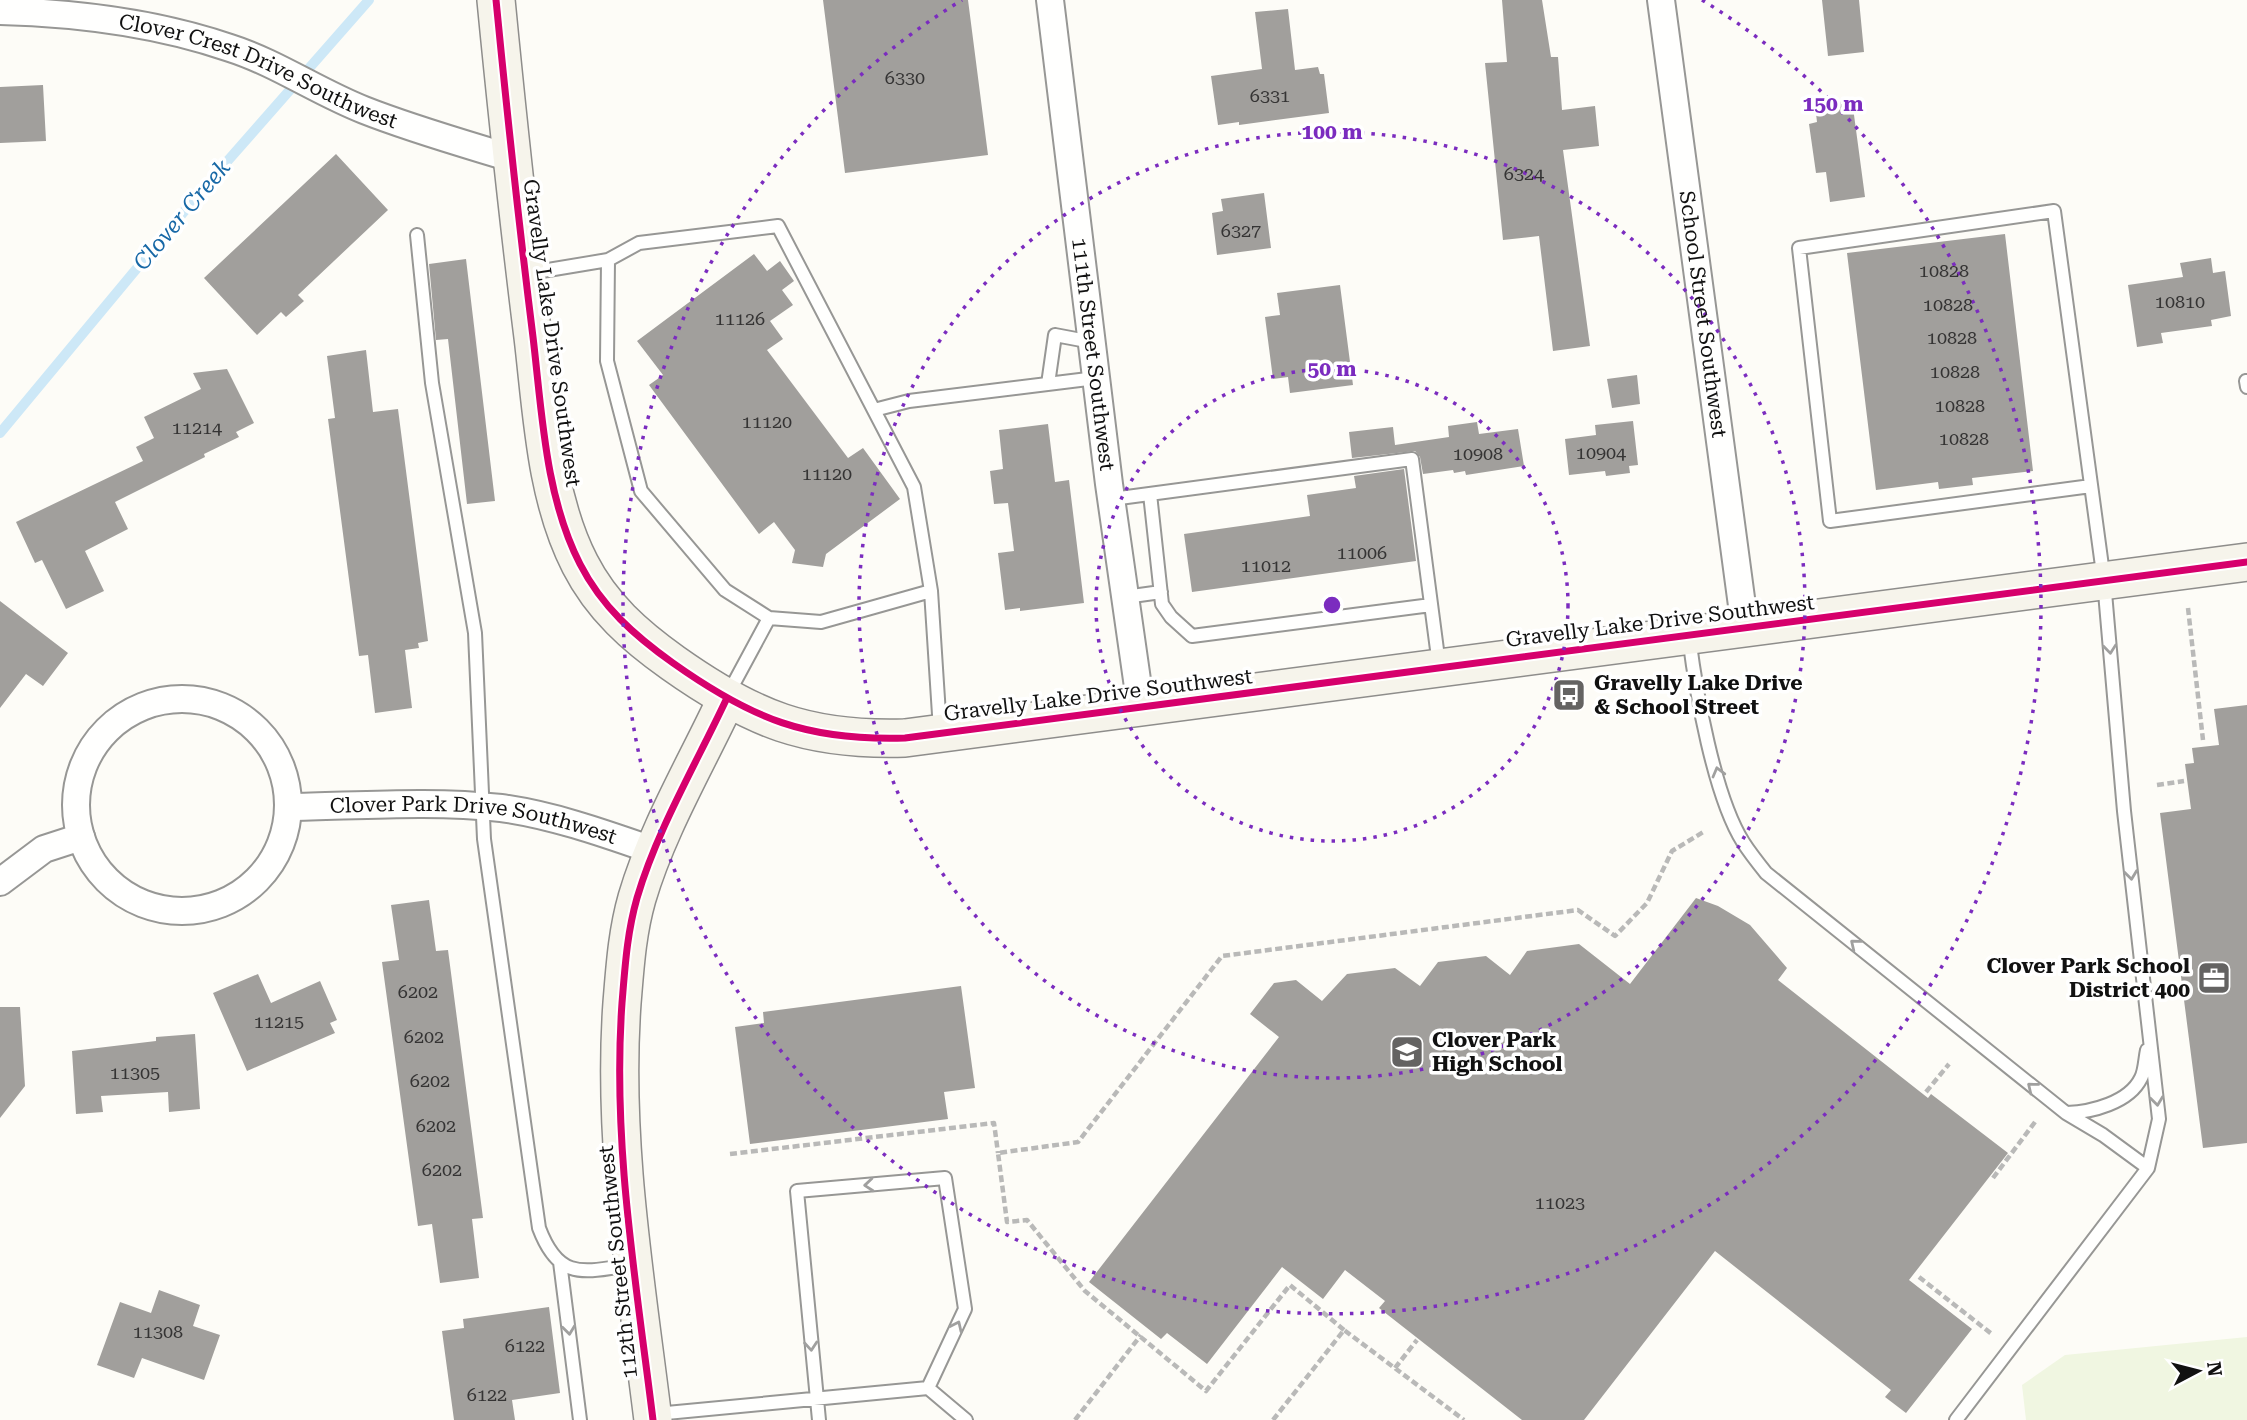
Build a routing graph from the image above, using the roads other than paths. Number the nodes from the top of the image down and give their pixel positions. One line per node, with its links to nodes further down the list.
1 (496, 0): 5 (main road, Gravelly Lake Drive Southwest)
2 (1051, 0): 9 (street, 111th Street Southwest)
3 (1661, 0): 25 (street, School Street Southwest)
4 (0, 11): 5 (street, Clover Crest Drive Southwest)
5 (511, 158): 8 (main road, Gravelly Lake Drive Southwest)
6 (417, 235): 32 (lane)
7 (608, 260): 8 (lane); 14 (lane); 24 (lane)
8 (525, 274): 28 (main road, Gravelly Lake Drive Southwest)
9 (1092, 342): 10 (street, 111th Street Southwest); 12 (lane)
10 (1096, 378): 12 (lane); 17 (street, 111th Street Southwest)
11 (2246, 381): 13 (lane)
12 (1048, 384): 14 (lane)
13 (2247, 387)
14 (874, 410): 20 (lane)
15 (2091, 486): 15 (lane); 19 (lane)
16 (1150, 494): 17 (lane); 21 (lane); 23 (lane)
17 (1112, 499): 22 (street, 111th Street Southwest)
18 (2247, 562): 19 (main road, Gravelly Lake Drive Southwest)
19 (2104, 581): 25 (main road, Gravelly Lake Drive Southwest); 36 (lane, one-way to 36)
20 (931, 591): 24 (lane); 30 (lane)
21 (1161, 592): 22 (lane); 23 (lane)
22 (1125, 597): 29 (street, 111th Street Southwest)
23 (1431, 605): 27 (lane)
24 (769, 618): 28 (lane)
25 (1745, 628): 26 (main road, Gravelly Lake Drive Southwest)
26 (1689, 635): 27 (main road, Gravelly Lake Drive Southwest); 37 (lane, one-way to 26)
27 (1439, 668): 29 (main road, Gravelly Lake Drive Southwest)
28 (726, 699): 30 (main road, Gravelly Lake Drive Southwest); 34 (main road, 112th Street Southwest)
29 (1141, 708): 30 (main road, Gravelly Lake Drive Southwest)
30 (940, 734)
31 (288, 807): 32 (street, Clover Park Drive Southwest); 33 (street); 33 (street)
32 (484, 807): 34 (street, Clover Park Drive Southwest); 39 (lane)
33 (81, 837): 35 (street)
34 (655, 851): 40 (main road, 112th Street Southwest)
35 (0, 882)
36 (2149, 1040): 37 (lane); 38 (lane, one-way to 38)
37 (2066, 1114): 38 (lane)
38 (2148, 1168): 47 (lane)
39 (560, 1262): 40 (lane); 44 (lane, one-way to 44)
40 (634, 1264): 43 (main road, 112th Street Southwest)
41 (928, 1388): 42 (lane); 42 (lane, one-way to 42); 46 (lane)
42 (816, 1398): 43 (lane); 45 (lane)
43 (653, 1417)
44 (580, 1420)
45 (819, 1420)
46 (966, 1420)
47 (1956, 1420)

